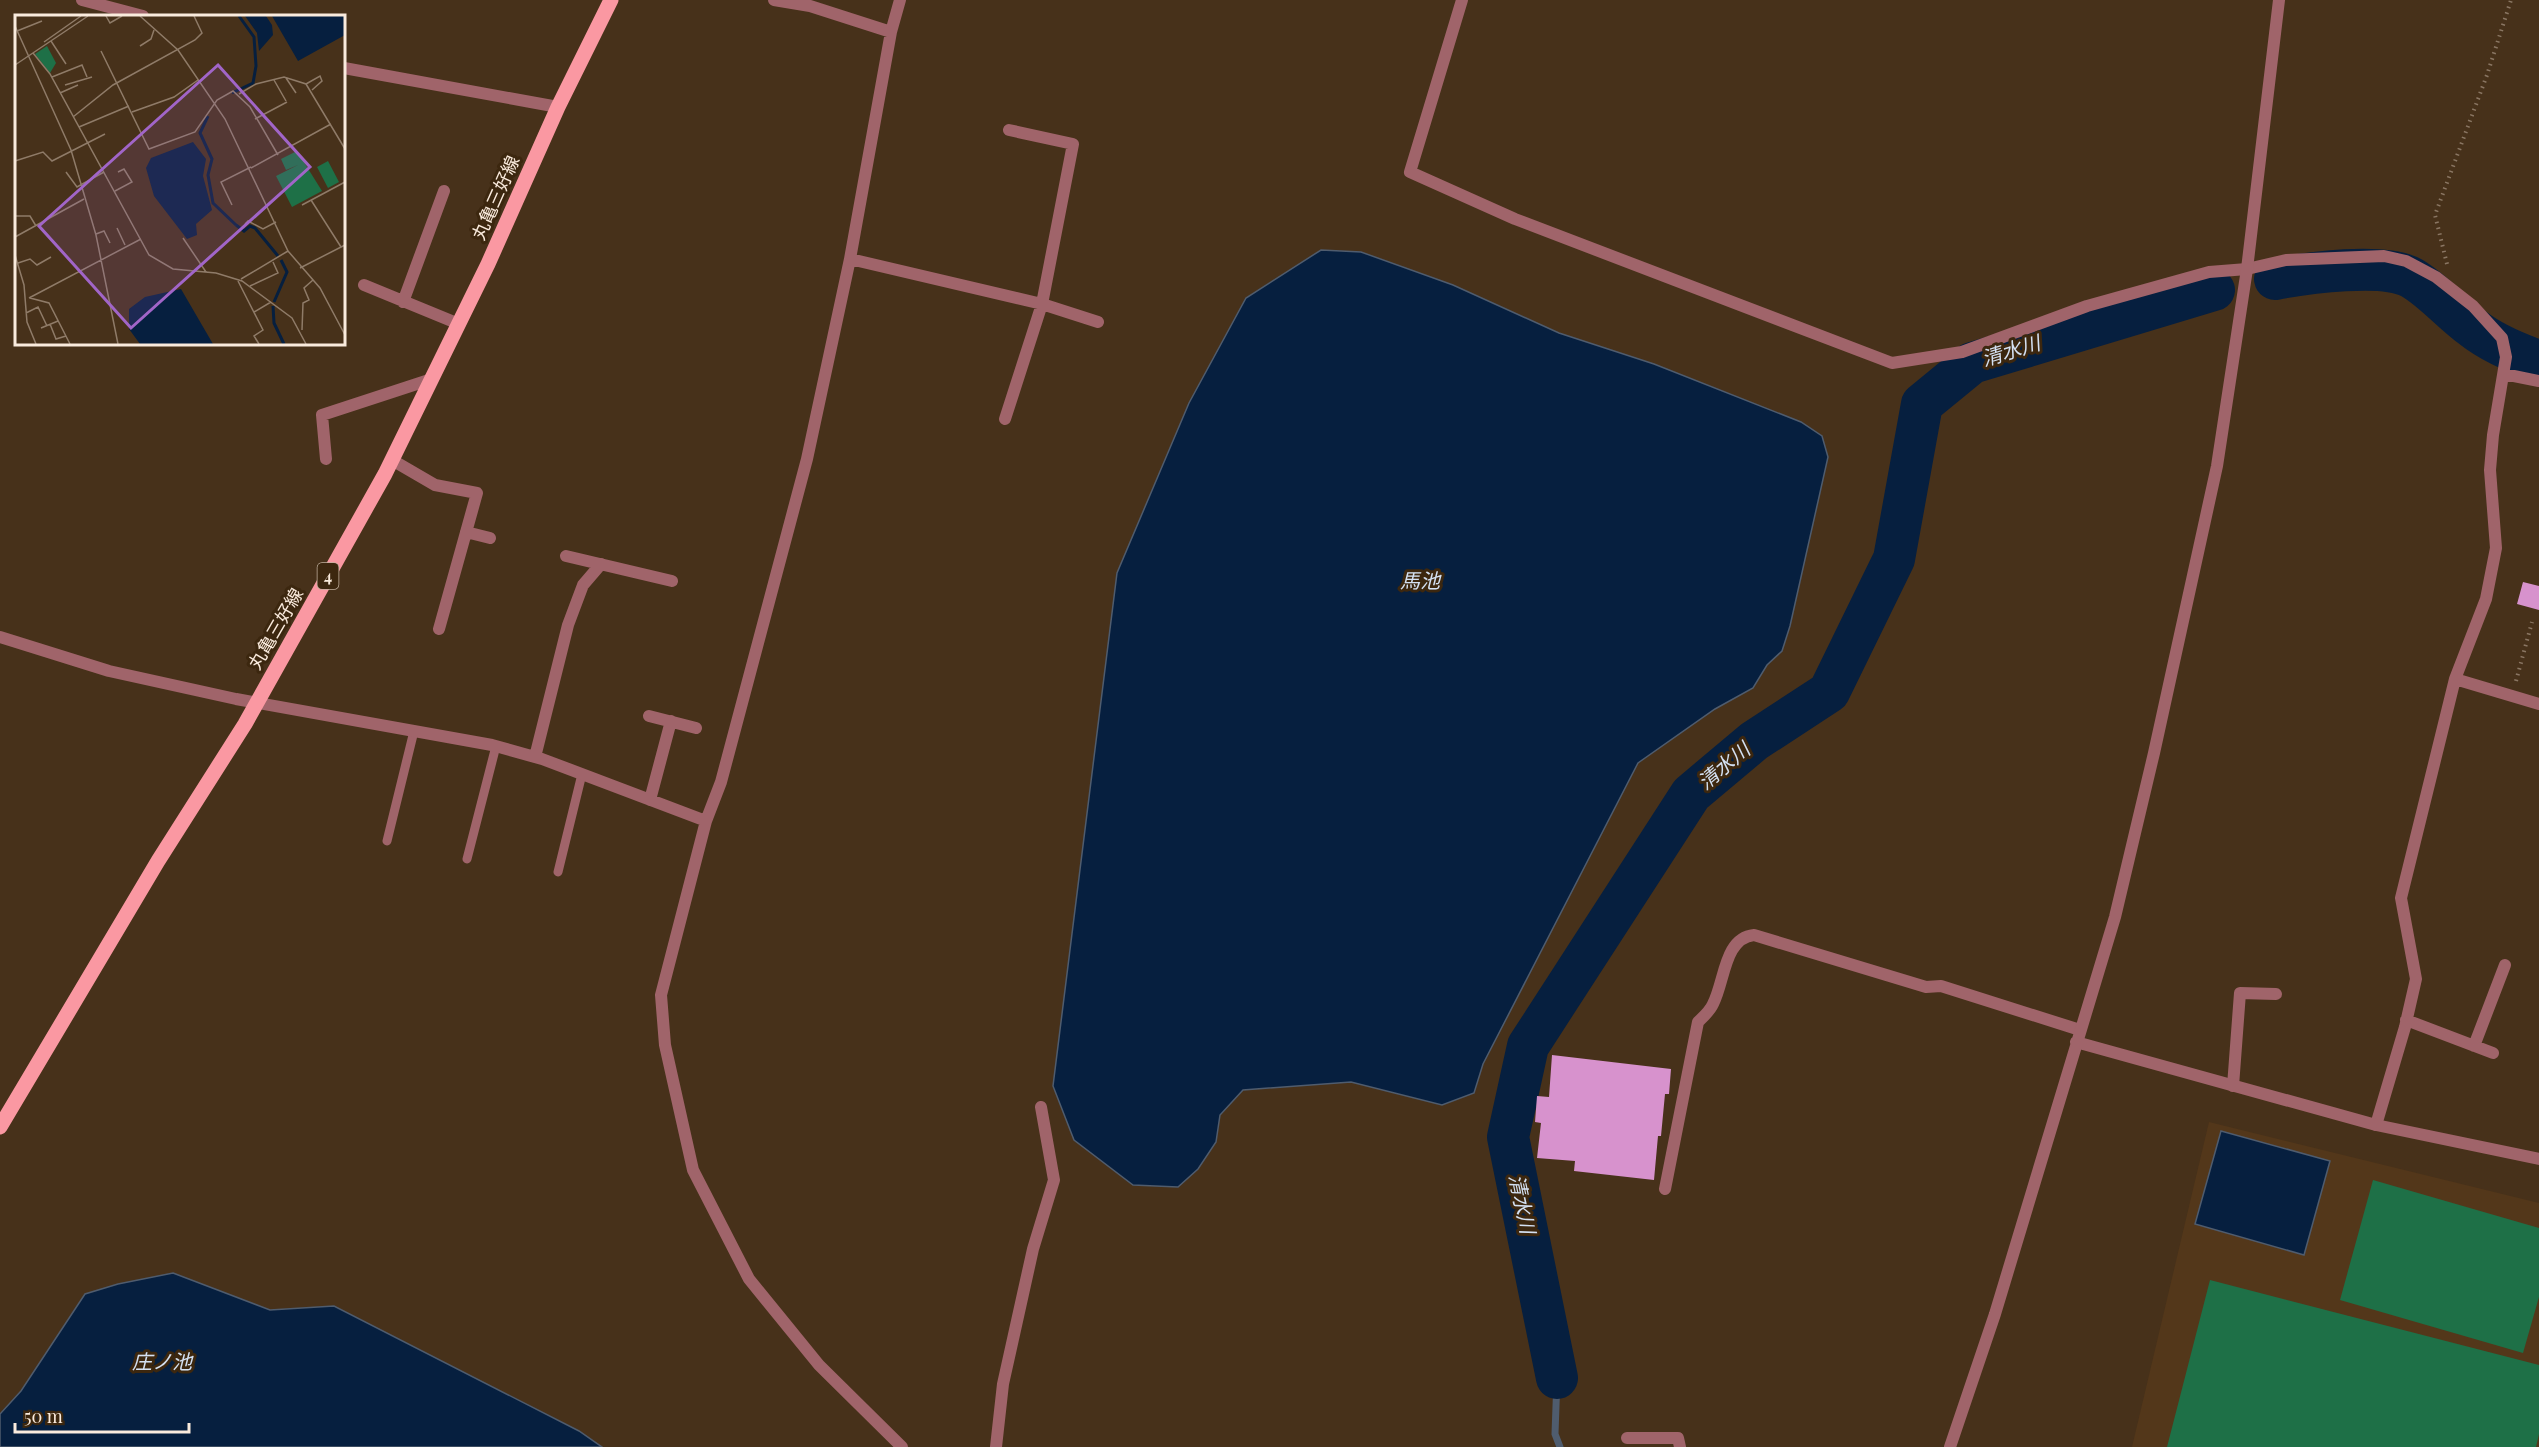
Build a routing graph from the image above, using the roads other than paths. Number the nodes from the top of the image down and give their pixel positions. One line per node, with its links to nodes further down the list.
1 (82, 0): 7 (street)
2 (611, 0): 10 (main road, 丸亀三好線 / 4)
3 (774, 0): 8 (street)
4 (900, 0): 8 (street)
5 (1462, 0): 14 (street)
6 (2279, 0): 14 (street)
7 (139, 15)
8 (891, 32): 13 (street)
9 (345, 68): 10 (street)
10 (558, 107): 19 (main road, 丸亀三好線 / 4)
11 (1009, 130): 17 (street)
12 (444, 191): 16 (street)
13 (850, 259): 17 (street); 44 (street)
14 (2247, 268): 20 (street); 51 (street)
15 (364, 285): 16 (street)
16 (403, 302): 19 (street)
17 (1042, 304): 18 (street); 23 (street)
18 (1098, 322)
19 (459, 324): 21 (main road, 丸亀三好線 / 4)
20 (2504, 374): 22 (street); 33 (street)
21 (432, 379): 24 (street); 25 (main road, 丸亀三好線 / 4)
22 (2539, 381)
23 (1005, 419)
24 (326, 459)
25 (392, 460): 26 (street); 34 (main road, 丸亀三好線 / 4)
26 (466, 532): 27 (street); 31 (street)
27 (490, 538)
28 (567, 556): 29 (street)
29 (602, 564): 30 (street); 41 (street)
30 (672, 581)
31 (439, 629)
32 (0, 637): 34 (street)
33 (2455, 679): 35 (street); 50 (street)
34 (257, 702): 39 (street); 57 (main road, 丸亀三好線 / 4)
35 (2539, 704)
36 (648, 716): 37 (street)
37 (671, 721): 38 (street); 43 (street)
38 (696, 728)
39 (414, 731): 40 (street); 45 (lane)
40 (496, 746): 41 (street); 46 (lane)
41 (535, 757): 42 (street)
42 (582, 774): 43 (street); 47 (lane)
43 (650, 800): 44 (street)
44 (706, 821): 61 (street)
45 (387, 841)
46 (467, 859)
47 (558, 872)
48 (2505, 965): 52 (street)
49 (2276, 994): 54 (street)
50 (2406, 1020): 52 (street); 56 (street)
51 (2078, 1036): 54 (street); 59 (street); 64 (street)
52 (2474, 1046): 53 (street)
53 (2493, 1053)
54 (2233, 1086): 56 (street)
55 (1041, 1107): 62 (street)
56 (2376, 1125): 58 (street)
57 (0, 1127)
58 (2539, 1159)
59 (1665, 1188)
60 (1627, 1438): 63 (street)
61 (902, 1447)
62 (996, 1447)
63 (1680, 1447)
64 (1950, 1447)

